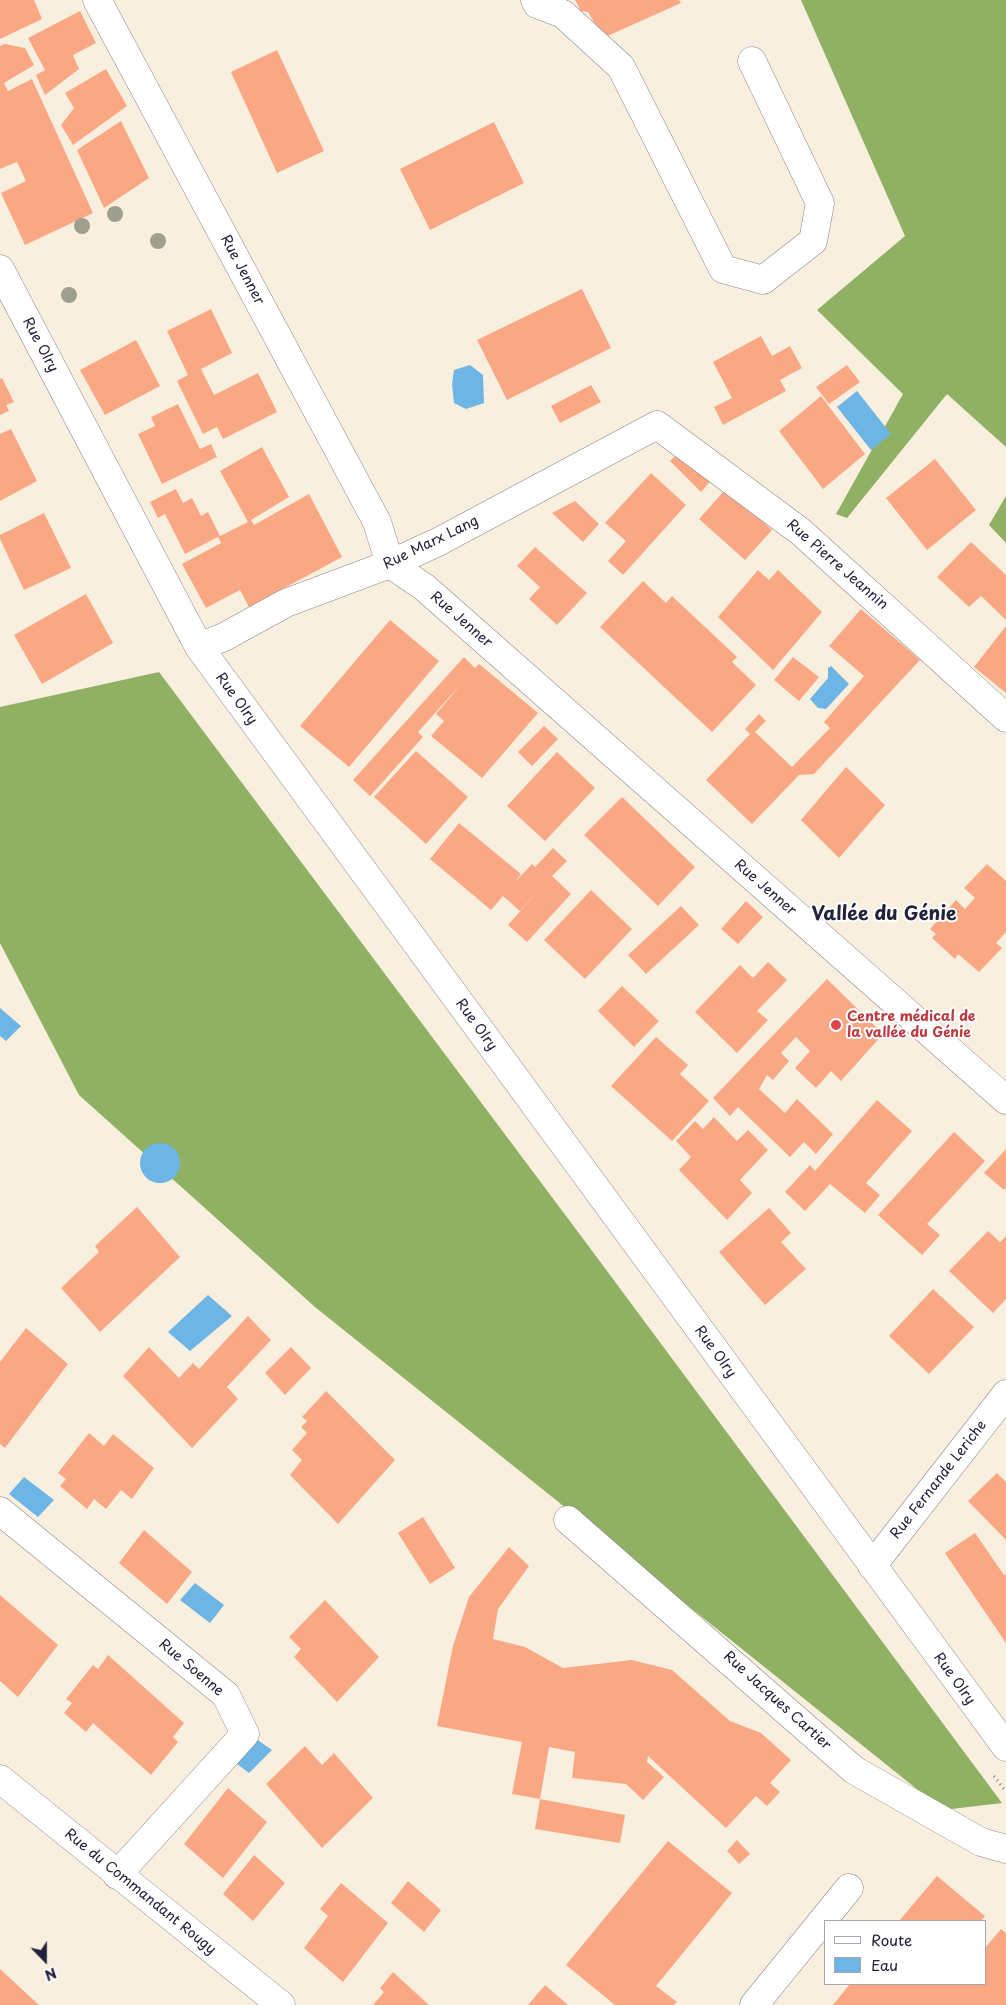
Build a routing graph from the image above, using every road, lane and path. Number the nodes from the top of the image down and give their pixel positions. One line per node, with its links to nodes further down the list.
1 (97, 0): 6 (street, Rue Jenner)
2 (535, 0): 3 (street)
3 (752, 61)
4 (0, 269): 7 (street, Rue Olry)
5 (657, 425): 6 (street, Rue Marx Lang); 8 (street, Rue Pierre Jeannin)
6 (390, 564): 7 (street, Rue Marx Lang); 9 (street, Rue Jenner)
7 (199, 647): 13 (street, Rue Olry)
8 (1006, 718)
9 (1006, 1100)
10 (1006, 1394): 13 (street, Rue Fernande Leriche)
11 (0, 1511): 17 (street, Rue Soenne)
12 (568, 1520): 16 (street, Rue Jacques Cartier)
13 (872, 1566): 14 (street, Rue Olry)
14 (1005, 1743)
15 (0, 1779): 17 (street, Rue du Commandant Rougy)
16 (1006, 1849)
17 (117, 1875): 19 (street, Rue du Commandant Rougy)
18 (849, 1888): 20 (street)
19 (281, 2005)
20 (754, 2005)

